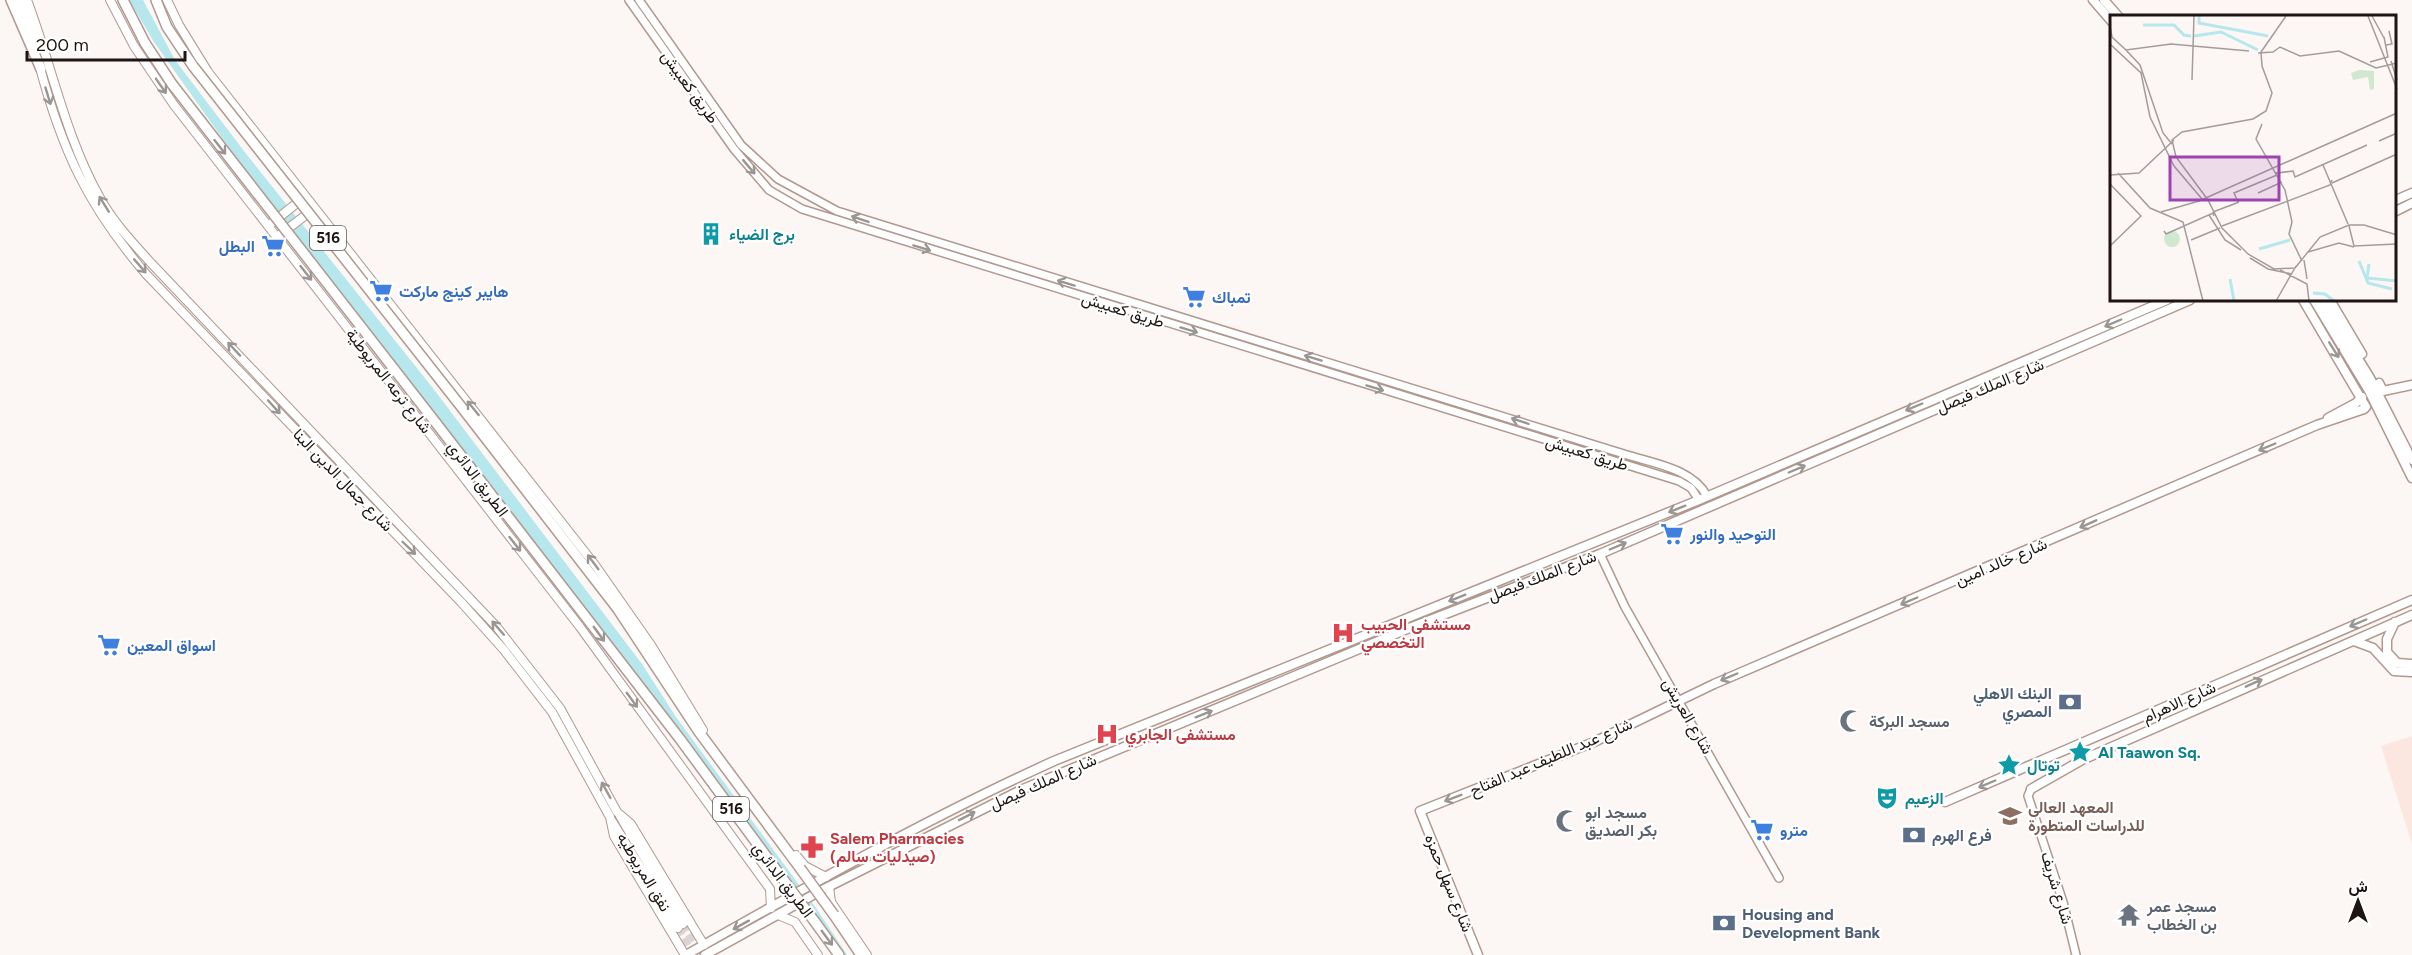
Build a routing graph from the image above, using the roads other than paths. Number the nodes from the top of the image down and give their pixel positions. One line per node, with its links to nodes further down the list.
1 (11, 0): 16 (highway)
2 (19, 0): 16 (main road, شارع جمال الدين البنا)
3 (27, 0): 41 (main road, شارع جمال الدين البنا, one-way to 3)
4 (110, 0): 25 (main road, شارع ترعه المريوطية, one-way to 25)
5 (123, 0): 74 (highway, الطريق الدائري / 516, one-way to 74, bridge)
6 (151, 0): 14 (highway)
7 (156, 0): 14 (highway, الطريق الدائري / 516)
8 (167, 0): 20 (main road)
9 (629, 0): 19 (street, طريق كعبيش, one-way to 19)
10 (639, 0): 17 (street, طريق كعبيش)
11 (2093, 0): 15 (main road)
12 (2104, 0): 13 (main road)
13 (2117, 15)
14 (162, 16): 75 (highway, الطريق الدائري / 516, bridge)
15 (2110, 20)
16 (41, 69): 40 (main road, شارع جمال الدين البنا, one-way to 40)
17 (784, 182): 19 (street); 36 (street, طريق كعبيش, one-way to 17)
18 (2412, 193): 21 (main road)
19 (776, 195): 38 (street, طريق كعبيش, one-way to 38)
20 (306, 197): 23 (main road); 25 (main road)
21 (2397, 200)
22 (2412, 203): 24 (main road)
23 (315, 208): 26 (main road); 66 (main road, one-way to 23)
24 (2397, 210)
25 (268, 226): 26 (main road, شارع ترعه المريوطية)
26 (277, 237): 69 (main road, شارع ترعه المريوطية, one-way to 69)
27 (2162, 302): 42 (main road, شارع الملك فيصل, one-way to 42)
28 (2185, 302): 45 (main road, شارع الملك فيصل, one-way to 28)
29 (2304, 302): 34 (main road, one-way to 34)
30 (2314, 302): 39 (main road)
31 (2323, 302): 37 (main road)
32 (2331, 302): 33 (main road)
33 (2412, 385)
34 (2362, 397): 35 (main road, شارع خالد امين); 35 (main road, شارع خالد امين)
35 (2321, 424): 54 (main road, شارع خالد امين, one-way to 54)
36 (1624, 454): 38 (street); 42 (street, طريق كعبيش)
37 (2412, 460)
38 (1621, 463): 42 (street, طريق كعبيش)
39 (2412, 478)
40 (345, 482): 41 (main road); 44 (main road, شارع جمال الدين البنا)
41 (361, 483): 43 (main road, شارع جمال الدين البنا)
42 (1703, 498): 50 (main road, شارع الملك فيصل, one-way to 50)
43 (387, 510): 44 (main road); 64 (main road, شارع جمال الدين البنا, one-way to 43)
44 (379, 517): 65 (main road, شارع جمال الدين البنا, one-way to 65)
45 (1600, 554): 51 (main road, شارع الملك فيصل); 54 (street, شارع العريش)
46 (2412, 600): 55 (main road, شارع الاهرام, one-way to 55)
47 (2412, 615): 48 (main road, شارع الاهرام)
48 (2395, 622): 49 (main road, شارع الاهرام); 52 (main road)
49 (2353, 640): 53 (main road); 57 (main road, شارع الاهرام, one-way to 49)
50 (1332, 649): 51 (main road); 58 (main road, شارع الملك فيصل)
51 (1335, 658): 60 (main road, شارع الملك فيصل, one-way to 51)
52 (2412, 664)
53 (2412, 672)
54 (1680, 701): 63 (main road, شارع عبد اللطيف عبد الفتاح, one-way to 63); 67 (street, شارع العريش)
55 (2121, 727): 56 (main road, شارع الاهرام); 57 (main road)
56 (2103, 735): 59 (main road); 62 (main road, شارع الاهرام, one-way to 62)
57 (2127, 741): 59 (main road, شارع الاهرام)
58 (1083, 748): 60 (main road); 66 (main road, شارع الملك فيصل)
59 (2108, 749): 61 (main road, شارع الاهرام)
60 (1088, 761): 68 (main road, شارع الملك فيصل, one-way to 60)
61 (2031, 789): 78 (street, شارع شريف)
62 (1945, 802)
63 (1420, 811): 77 (main road, شارع سهل حمزه)
64 (617, 812): 65 (main road, نفق المريوطيه); 71 (main road, شارع جمال الدين البنا)
65 (610, 817): 72 (main road, شارع جمال الدين البنا)
66 (826, 877): 69 (main road, شارع الملك فيصل, bridge)
67 (1779, 878)
68 (825, 888): 70 (main road, شارع الملك فيصل, bridge); 76 (main road)
69 (771, 908): 71 (main road, شارع الملك فيصل, one-way to 71)
70 (778, 915): 71 (main road, شارع الملك فيصل); 73 (main road)
71 (707, 952): 72 (main road, شارع الملك فيصل)
72 (686, 955)
73 (818, 955)
74 (839, 955)
75 (861, 955)
76 (867, 955)
77 (1478, 955)
78 (2076, 955)

